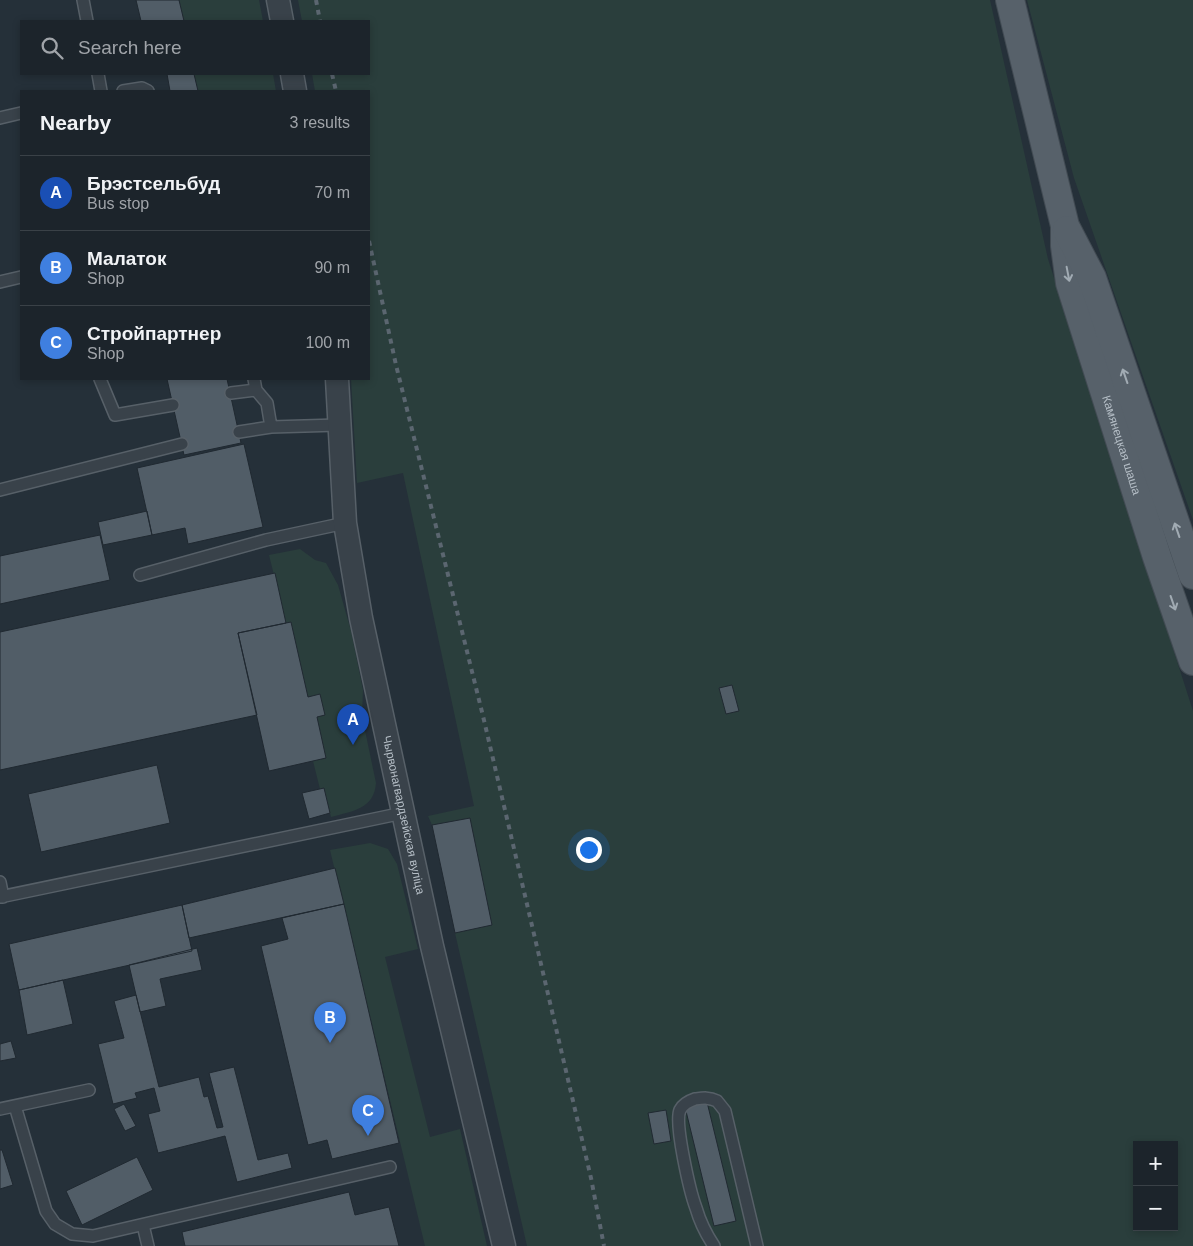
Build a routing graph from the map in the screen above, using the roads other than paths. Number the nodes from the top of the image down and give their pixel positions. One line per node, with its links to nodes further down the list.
1 (83, 0): 4 (lane)
2 (278, 0): 5 (street)
3 (1010, 0): 14 (main road, Камянецкая шаша)
4 (87, 20)
5 (282, 20)
6 (98, 75): 8 (lane)
7 (292, 75): 11 (street)
8 (101, 90)
9 (129, 90): 10 (lane)
10 (146, 90)
11 (295, 90)
12 (20, 113): 13 (lane)
13 (0, 118)
14 (1065, 226): 29 (main road, Камянецкая шаша, one-way to 14); 30 (main road, Камянецкая шаша, one-way to 30)
15 (20, 277): 16 (lane)
16 (0, 282)
17 (100, 380): 21 (lane)
18 (336, 380): 22 (street, Чырвонагвардзейская вуліца)
19 (255, 384): 20 (lane); 23 (lane)
20 (231, 394)
21 (173, 405)
22 (338, 425): 23 (lane); 27 (street, Чырвонагвардзейская вуліца)
23 (271, 427): 24 (lane)
24 (239, 432)
25 (182, 444): 26 (lane)
26 (0, 490)
27 (345, 523): 28 (lane); 31 (street, Чырвонагвардзейская вуліца)
28 (140, 575)
29 (1193, 576)
30 (1193, 661)
31 (402, 813): 33 (lane); 40 (street, Чырвонагвардзейская вуліца)
32 (0, 882): 33 (lane)
33 (2, 897)
34 (89, 1090): 35 (lane)
35 (15, 1106): 36 (lane); 38 (lane)
36 (0, 1109)
37 (390, 1167): 38 (lane)
38 (143, 1225): 39 (lane)
39 (148, 1246)
40 (504, 1246)
41 (714, 1246): 42 (lane)
42 (757, 1246)

